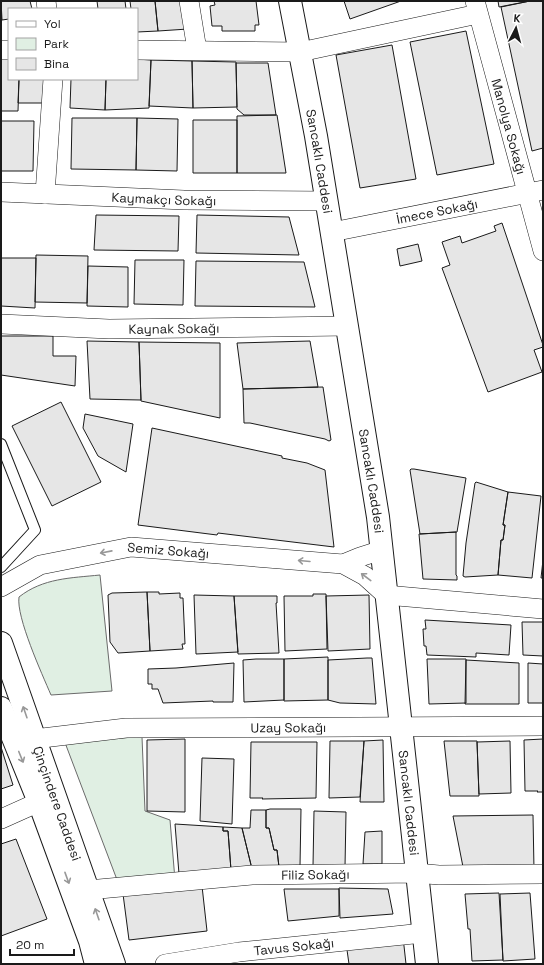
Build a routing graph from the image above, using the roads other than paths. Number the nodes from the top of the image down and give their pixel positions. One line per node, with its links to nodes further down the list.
1 (189, 1): 5 (street)
2 (290, 1): 6 (street, Sancaklı Caddesi)
3 (477, 8): 6 (street); 9 (street, Manolya Sokağı)
4 (138, 50): 5 (street)
5 (197, 50): 6 (street)
6 (300, 52): 11 (street, Sancaklı Caddesi)
7 (53, 80): 10 (street)
8 (1, 192): 10 (street, Kaymakçı Sokağı)
9 (535, 192): 12 (street, İmece Sokağı); 13 (street, Manolya Sokağı)
10 (45, 194): 11 (street, Kaymakçı Sokağı)
11 (327, 201): 12 (street, Sancaklı Caddesi)
12 (332, 232): 15 (street, Sancaklı Caddesi)
13 (543, 251)
14 (1, 324): 15 (street, Kaynak Sokağı)
15 (347, 326): 17 (street, Sancaklı Caddesi)
16 (1, 444): 19 (lane)
17 (382, 550): 18 (street, Semiz Sokağı); 21 (street, Sancaklı Caddesi)
18 (343, 564): 20 (street, Semiz Sokağı, one-way to 20); 21 (street, Semiz Sokağı, one-way to 18)
19 (1, 567)
20 (1, 587)
21 (386, 595): 22 (street); 26 (street, Sancaklı Caddesi)
22 (543, 609)
23 (1, 643): 27 (street, Çinçindere Caddesi, one-way to 23)
24 (1, 708): 28 (street, Çinçindere Caddesi, one-way to 28)
25 (543, 726): 26 (street, Uzay Sokağı)
26 (400, 728): 27 (street, Uzay Sokağı); 30 (street, Sancaklı Caddesi)
27 (34, 739): 32 (street, Çinçindere Caddesi)
28 (39, 802): 29 (street); 34 (street, Çinçindere Caddesi, one-way to 34)
29 (1, 819)
30 (416, 873): 31 (street, Filiz Sokağı); 32 (street, Filiz Sokağı); 33 (street, Sancaklı Caddesi)
31 (543, 874)
32 (88, 890): 35 (street, Çinçindere Caddesi, one-way to 32)
33 (423, 933): 36 (street, Tavus Sokağı); 37 (street, Sancaklı Caddesi)
34 (96, 964)
35 (114, 964)
36 (165, 964)
37 (427, 964)

